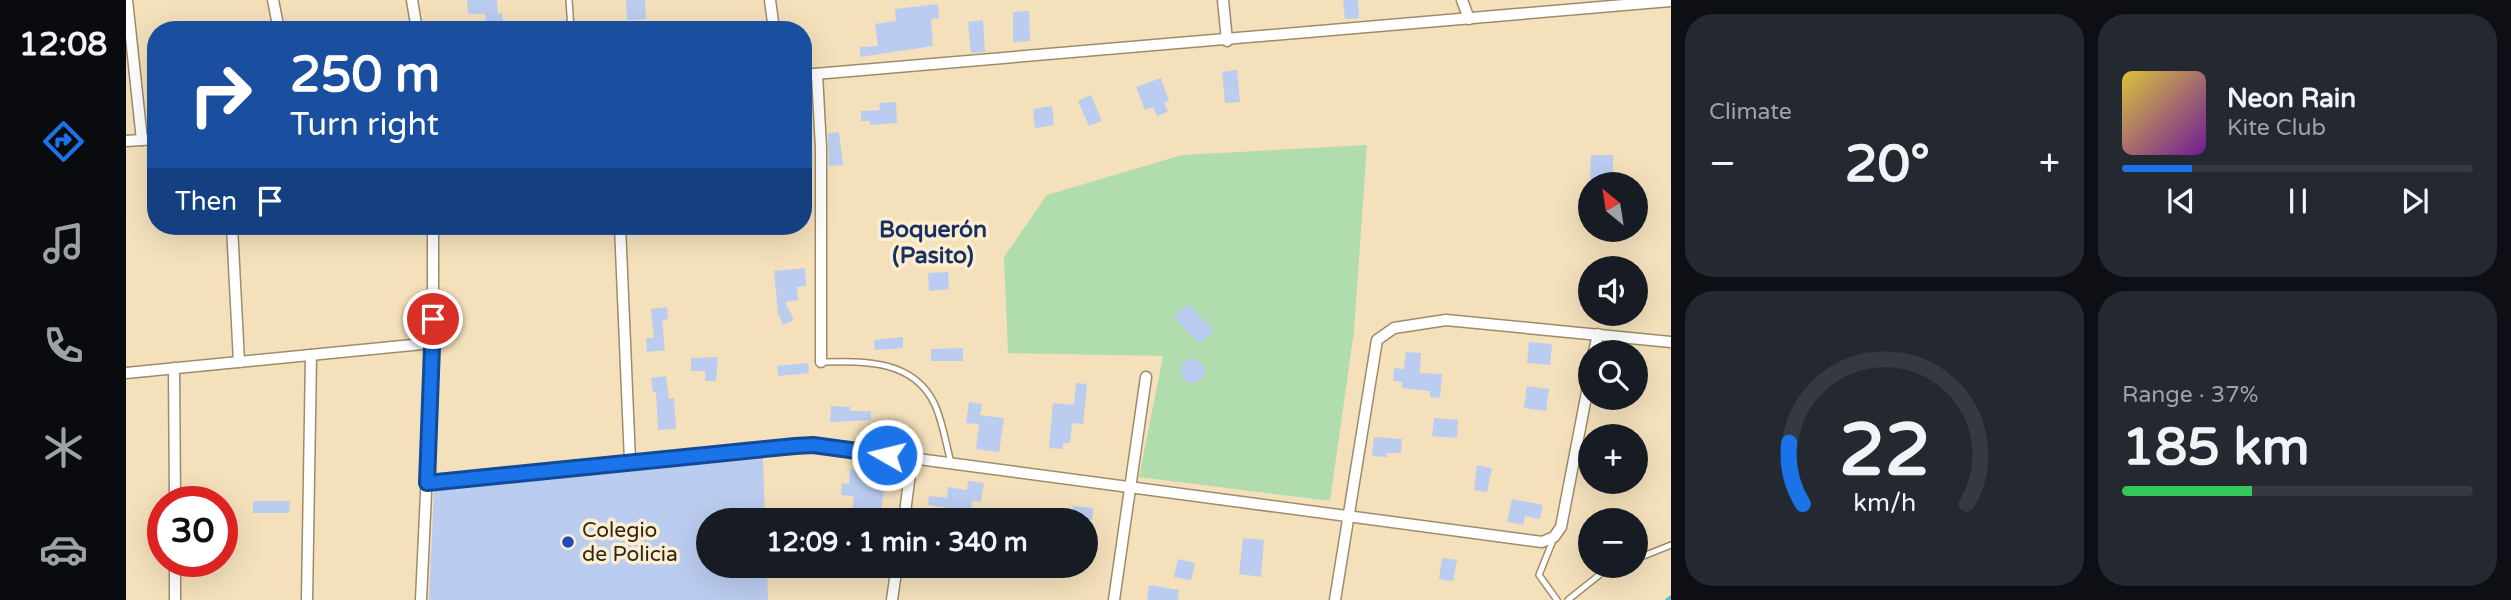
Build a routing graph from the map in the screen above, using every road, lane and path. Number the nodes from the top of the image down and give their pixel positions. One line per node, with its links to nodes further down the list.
1 (127, 0): 17 (street)
2 (273, 0): 10 (street)
3 (412, 0): 11 (street)
4 (569, 0): 12 (lane)
5 (771, 0): 13 (street)
6 (1223, 0): 14 (street)
7 (1462, 0): 9 (street)
8 (1671, 1): 9 (street)
9 (1469, 19): 14 (street)
10 (277, 21)
11 (416, 21)
12 (570, 21)
13 (773, 21)
14 (1227, 41): 16 (street)
15 (812, 74): 16 (street)
16 (817, 74): 29 (street)
17 (142, 140): 18 (street); 19 (street)
18 (147, 140)
19 (126, 141)
20 (232, 235): 28 (street)
21 (433, 235): 26 (street)
22 (621, 235): 35 (street)
23 (1598, 334): 24 (street); 25 (street); 41 (street)
24 (1597, 340)
25 (1671, 342)
26 (433, 343): 27 (street); 37 (street)
27 (311, 355): 28 (street); 49 (street)
28 (239, 362): 30 (street)
29 (821, 362): 36 (lane)
30 (174, 368): 31 (street); 38 (street)
31 (126, 373)
32 (1146, 377): 39 (street)
33 (1583, 410): 42 (street)
34 (912, 458): 35 (street); 36 (street); 40 (street)
35 (630, 461): 37 (street)
36 (951, 463): 39 (street)
37 (427, 483): 50 (street)
38 (175, 486)
39 (1130, 487): 41 (street); 52 (street)
40 (906, 508)
41 (1348, 516): 42 (street); 53 (street)
42 (1554, 537): 54 (lane)
43 (1671, 545): 44 (lane)
44 (1648, 554)
45 (175, 577): 48 (street)
46 (895, 578): 51 (street)
47 (1596, 578): 55 (lane)
48 (175, 600)
49 (307, 600)
50 (421, 600)
51 (892, 600)
52 (1114, 600)
53 (1335, 600)
54 (1557, 600)
55 (1568, 600)

